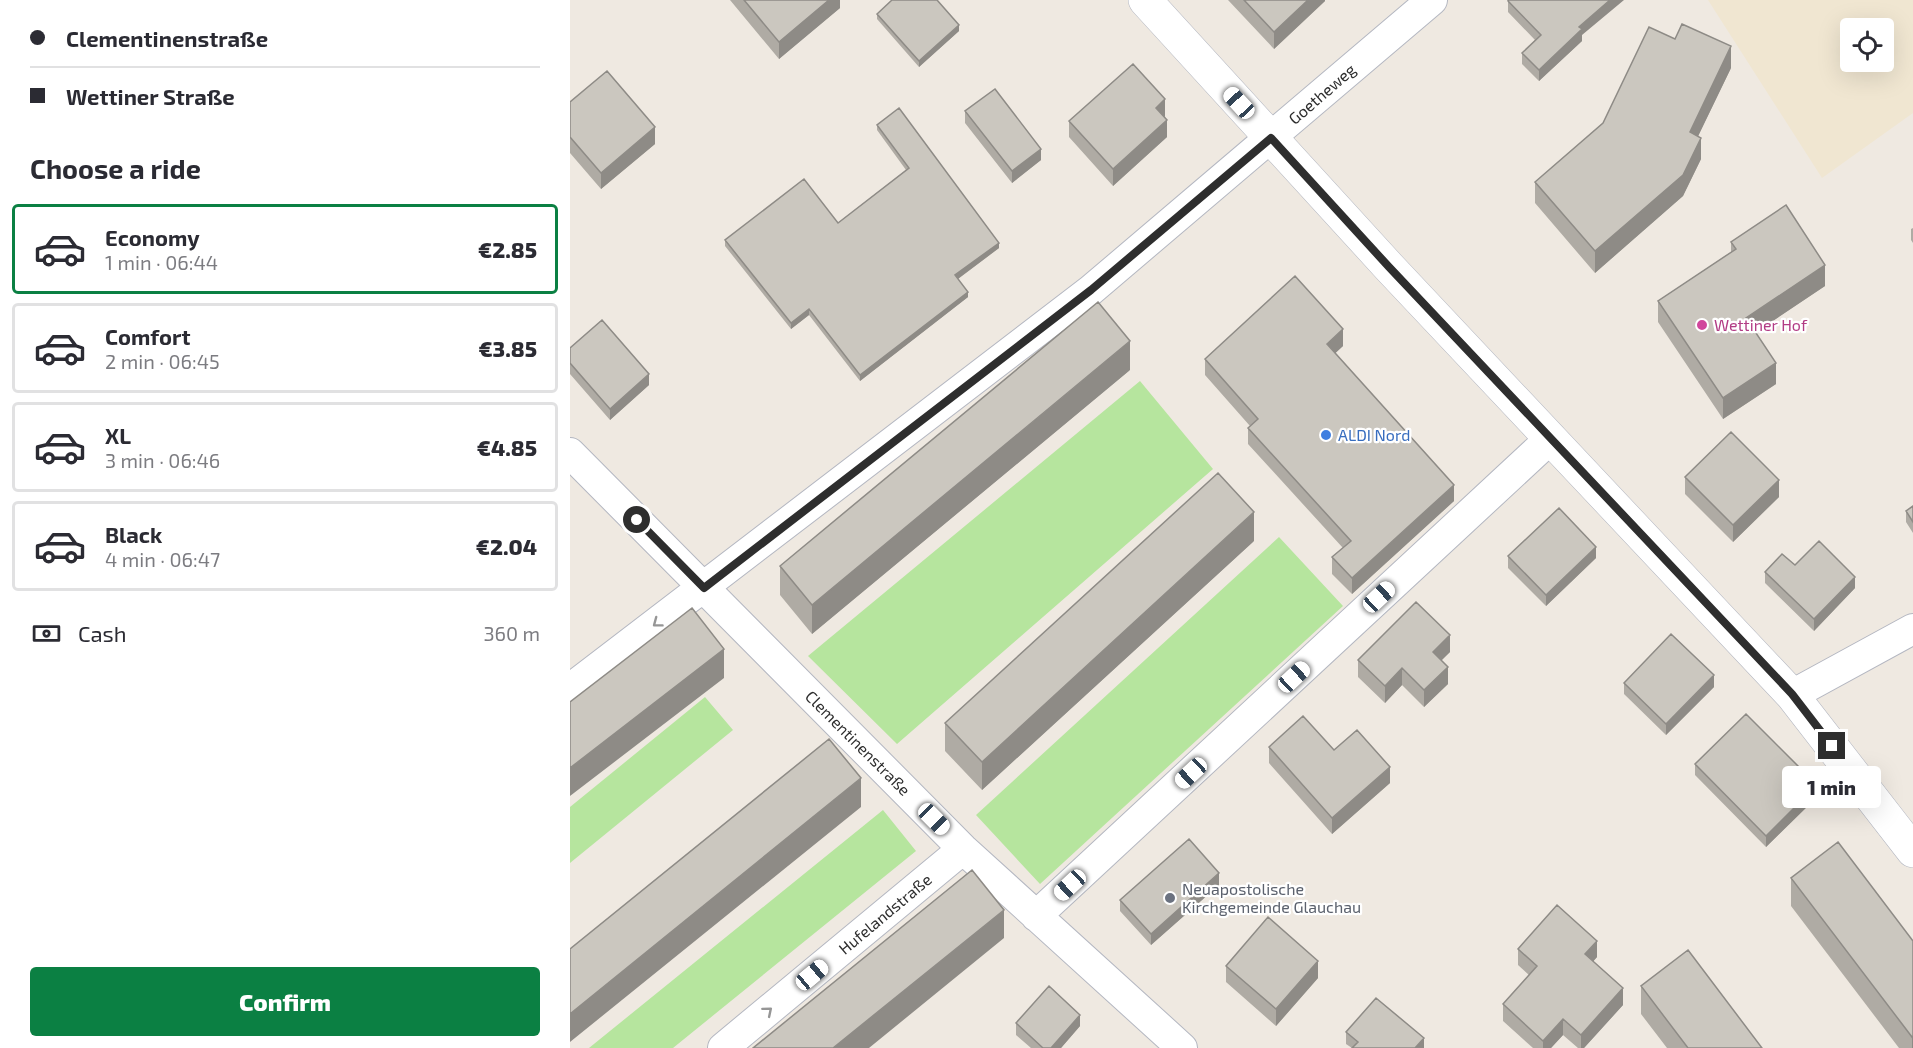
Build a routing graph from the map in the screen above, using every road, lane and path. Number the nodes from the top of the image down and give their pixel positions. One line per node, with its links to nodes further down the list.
1 (1145, 0): 3 (street)
2 (1432, 0): 3 (street, Goetheweg)
3 (1271, 138): 4 (street); 6 (street, Goetheweg)
4 (1551, 438): 9 (street); 12 (street)
5 (570, 453): 6 (street, Clementinenstraße)
6 (704, 588): 8 (street, one-way to 8); 10 (street, Clementinenstraße)
7 (1913, 629): 9 (street)
8 (570, 689)
9 (1792, 694): 11 (street)
10 (963, 849): 12 (street, Clementinenstraße); 13 (street, Hufelandstraße, one-way to 10)
11 (1913, 851)
12 (1036, 916): 14 (street, Clementinenstraße)
13 (723, 1048)
14 (1182, 1048)

